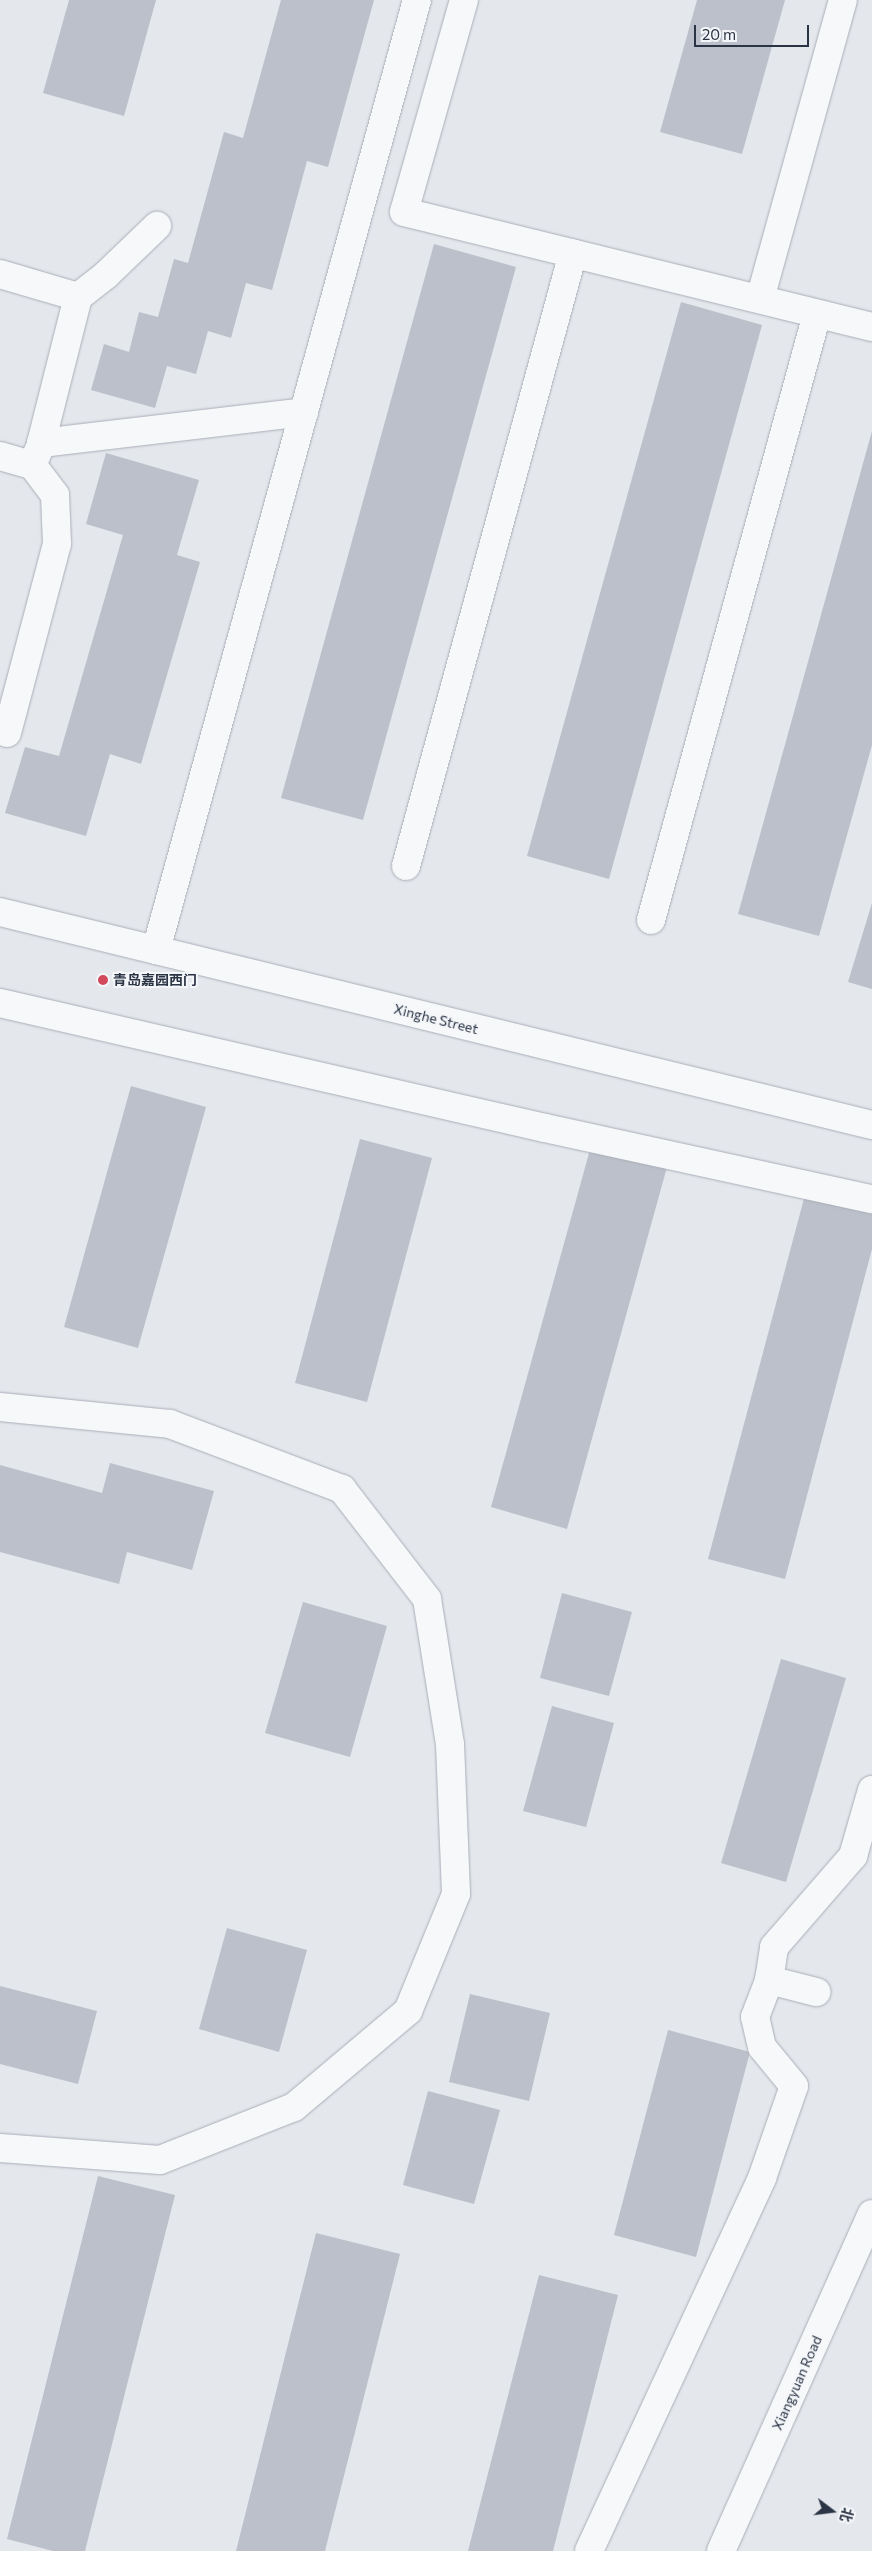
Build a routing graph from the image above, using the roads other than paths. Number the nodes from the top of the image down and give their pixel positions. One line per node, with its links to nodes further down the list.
1 (417, 0): 11 (street)
2 (464, 0): 5 (street)
3 (843, 0): 8 (street)
4 (157, 226): 7 (street)
5 (573, 253): 8 (street); 15 (street)
6 (0, 274): 7 (street)
7 (78, 296): 12 (street)
8 (760, 299): 9 (street)
9 (817, 314): 10 (street); 17 (street)
10 (872, 327)
11 (304, 412): 12 (street); 18 (street)
12 (36, 454): 13 (street); 14 (street)
13 (0, 456)
14 (7, 732)
15 (406, 866)
16 (0, 912): 18 (street, Xinghe Street)
17 (651, 920)
18 (156, 950): 20 (street, Xinghe Street)
19 (0, 1003): 21 (street)
20 (872, 1125)
21 (872, 1199)
22 (0, 1407): 26 (street)
23 (872, 1790): 24 (street)
24 (769, 1980): 25 (street); 28 (street)
25 (816, 1992)
26 (0, 2148)
27 (872, 2214): 29 (street, Xiangyuan Road)
28 (589, 2551)
29 (721, 2551)

